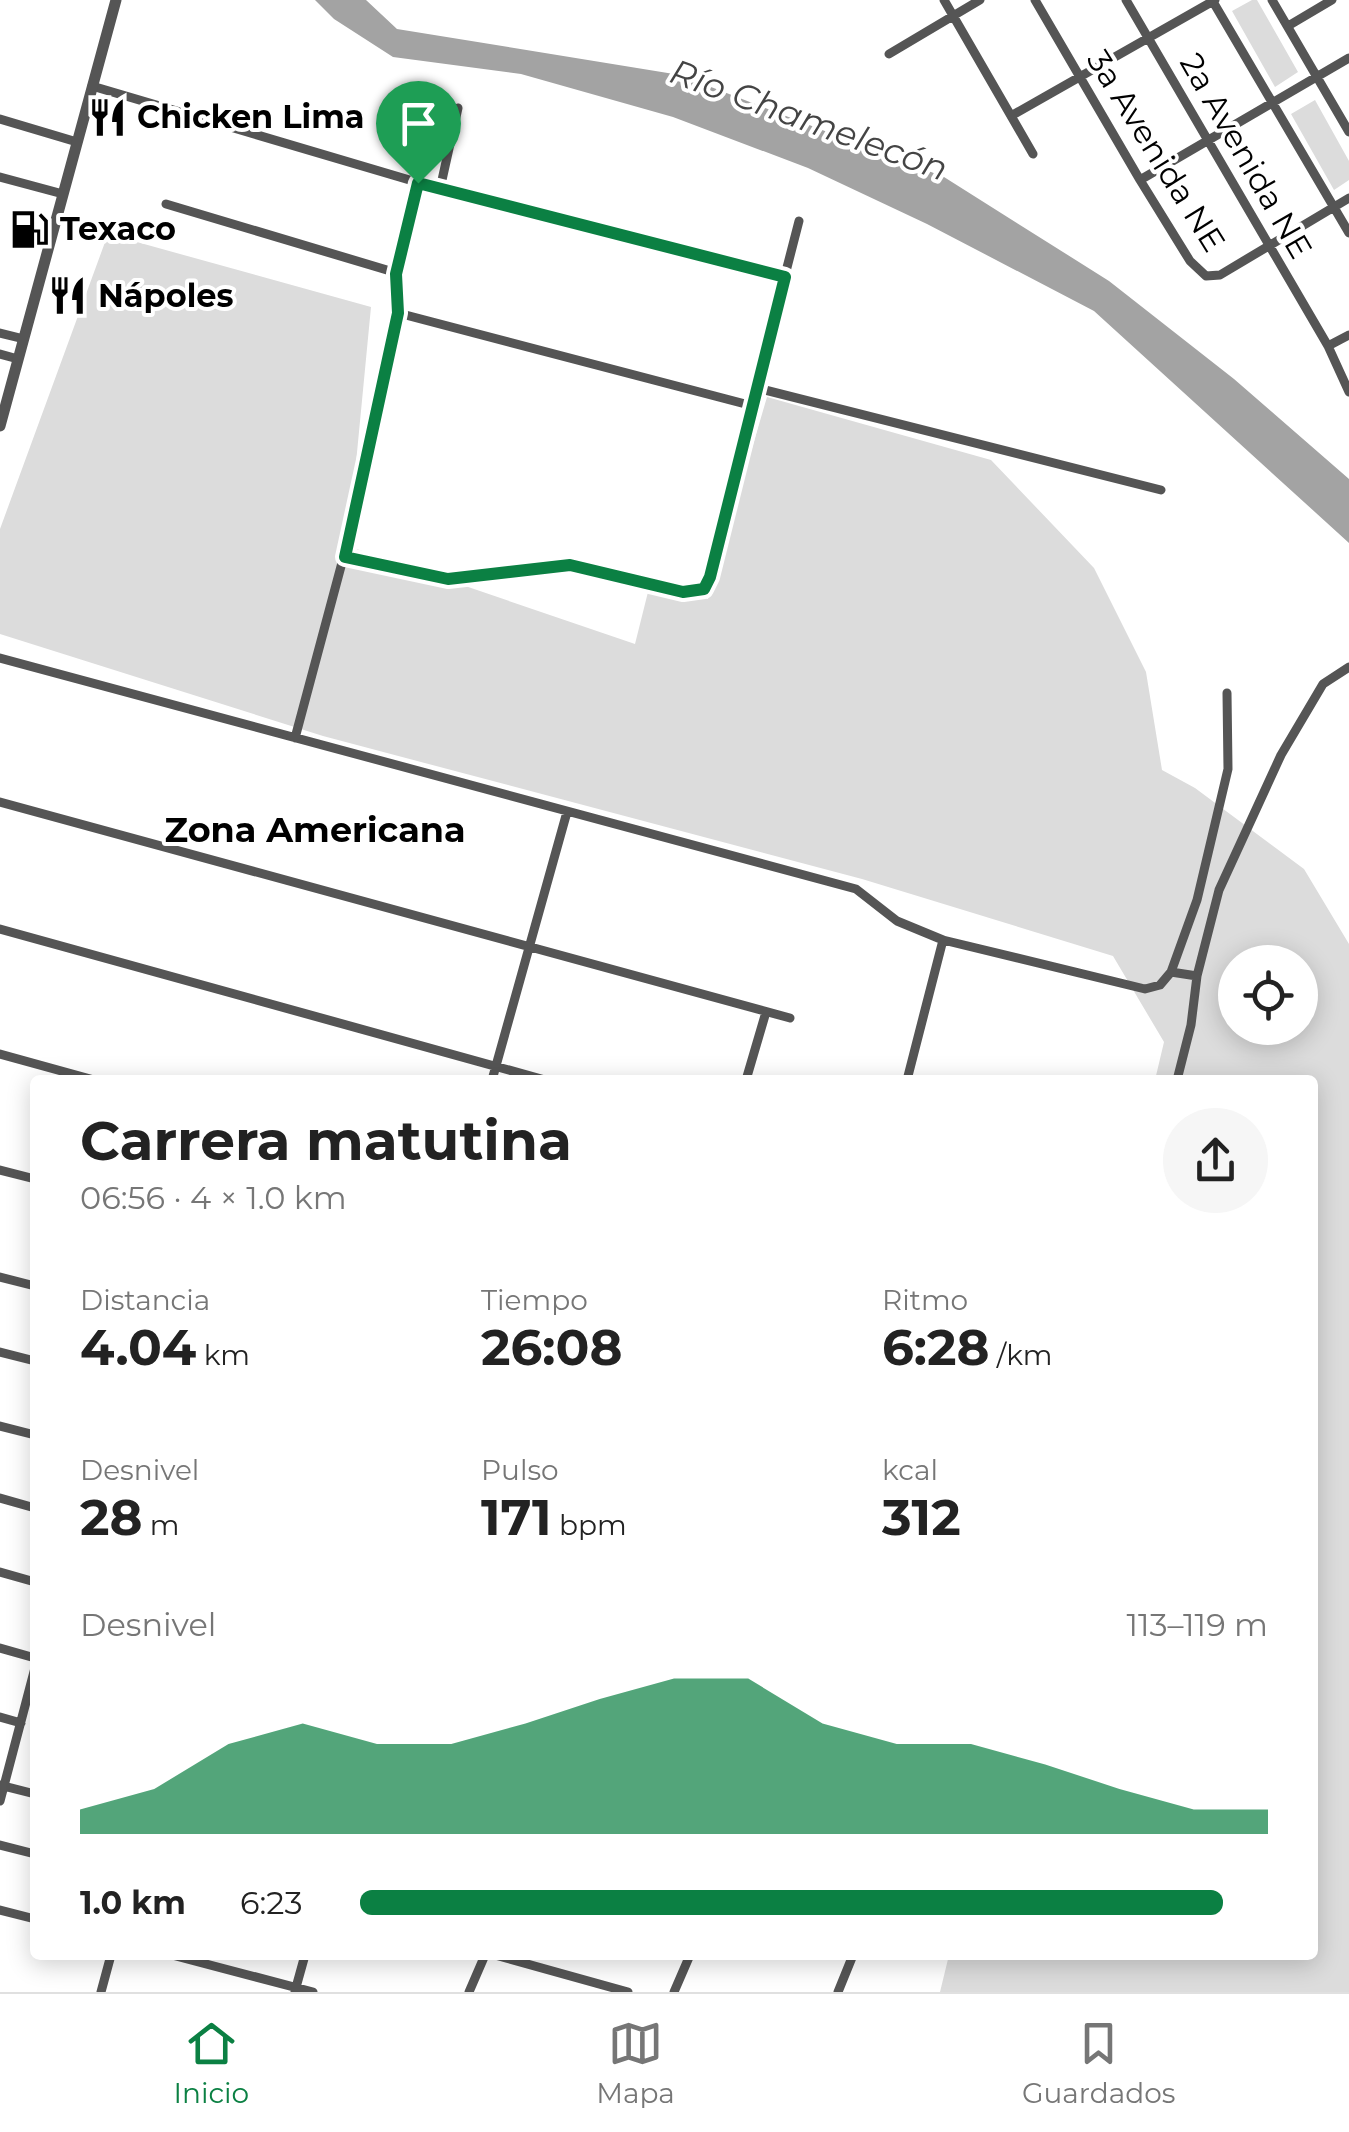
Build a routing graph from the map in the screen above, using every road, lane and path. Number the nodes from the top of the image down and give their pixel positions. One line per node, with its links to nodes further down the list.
1 (116, 0): 16 (street)
2 (944, 0): 9 (street)
3 (980, 0): 9 (street)
4 (1035, 0): 15 (street, 3a Avenida NE)
5 (1126, 0): 11 (street, 2a Avenida NE)
6 (1213, 0): 11 (street); 17 (street)
7 (1272, 0): 10 (street)
8 (1332, 0): 10 (street)
9 (954, 16): 12 (street); 19 (street)
10 (1288, 26): 14 (street)
11 (1148, 38): 15 (street); 22 (street, 2a Avenida NE)
12 (888, 54)
13 (1349, 58): 14 (street)
14 (1317, 76): 17 (street); 21 (street)
15 (1079, 77): 19 (street); 26 (street, 3a Avenida NE)
16 (92, 86): 23 (street); 27 (street)
17 (1272, 102): 22 (street); 32 (street)
18 (458, 108): 28 (street)
19 (1011, 116): 24 (street)
20 (0, 118): 23 (street)
21 (1348, 129)
22 (1208, 139): 26 (street); 35 (street, 2a Avenida NE)
23 (77, 142): 29 (street)
24 (1032, 154)
25 (0, 176): 29 (street)
26 (1140, 180): 35 (street, 3a Avenida NE)
27 (418, 183): 28 (street); 36 (street)
28 (440, 189): 37 (street)
29 (63, 194): 41 (street)
30 (1349, 198): 32 (street)
31 (166, 204): 36 (street)
32 (1334, 207): 34 (street); 35 (street)
33 (799, 221): 37 (street)
34 (1349, 234)
35 (1269, 245): 42 (street, 2a Avenida NE)
36 (396, 274): 38 (street)
37 (785, 277): 45 (street)
38 (398, 313): 47 (street); 50 (street)
39 (0, 334): 41 (street)
40 (1349, 335): 42 (street)
41 (24, 339): 44 (street)
42 (1328, 346): 46 (street, 2a Avenida NE)
43 (0, 354): 44 (street)
44 (18, 359): 48 (street)
45 (757, 388): 47 (street); 49 (street)
46 (1349, 392)
47 (753, 406): 50 (street)
48 (0, 426)
49 (1161, 490)
50 (345, 557): 54 (street)
51 (0, 658): 54 (street)
52 (1349, 667): 61 (street)
53 (1227, 693): 60 (street)
54 (295, 738): 56 (street)
55 (0, 802): 59 (street)
56 (567, 812): 58 (street); 59 (street)
57 (0, 929): 65 (street)
58 (942, 940): 60 (street); 70 (street)
59 (528, 946): 62 (street); 65 (street)
60 (1171, 972): 61 (street)
61 (1197, 976): 71 (street)
62 (766, 1012): 63 (street); 69 (street)
63 (790, 1018)
64 (0, 1054): 66 (street)
65 (496, 1066): 67 (street); 68 (street)
66 (76, 1075)
67 (493, 1075)
68 (528, 1075)
69 (747, 1075)
70 (908, 1075)
71 (1178, 1075)
72 (0, 1170): 73 (street)
73 (30, 1179)
74 (0, 1277): 75 (street)
75 (30, 1285)
76 (0, 1352): 77 (street)
77 (30, 1360)
78 (0, 1426): 79 (street)
79 (30, 1434)
80 (0, 1498): 81 (street)
81 (30, 1507)
82 (0, 1572): 83 (street)
83 (30, 1581)
84 (0, 1648): 85 (street)
85 (30, 1657)
86 (30, 1686): 88 (street)
87 (0, 1717): 88 (street)
88 (20, 1723): 89 (street)
89 (2, 1786): 90 (street); 91 (street)
90 (30, 1793)
91 (0, 1801)
92 (0, 1845): 93 (street)
93 (30, 1853)
94 (0, 1910): 95 (street)
95 (30, 1919)
96 (109, 1960): 104 (street)
97 (190, 1960): 103 (street)
98 (304, 1960): 103 (street)
99 (482, 1960): 106 (street)
100 (513, 1960): 107 (street)
101 (688, 1960): 108 (street)
102 (850, 1960): 109 (street)
103 (295, 1990): 105 (street)
104 (101, 1992)
105 (313, 1992)
106 (469, 1992)
107 (628, 1992)
108 (674, 1992)
109 (838, 1992)

